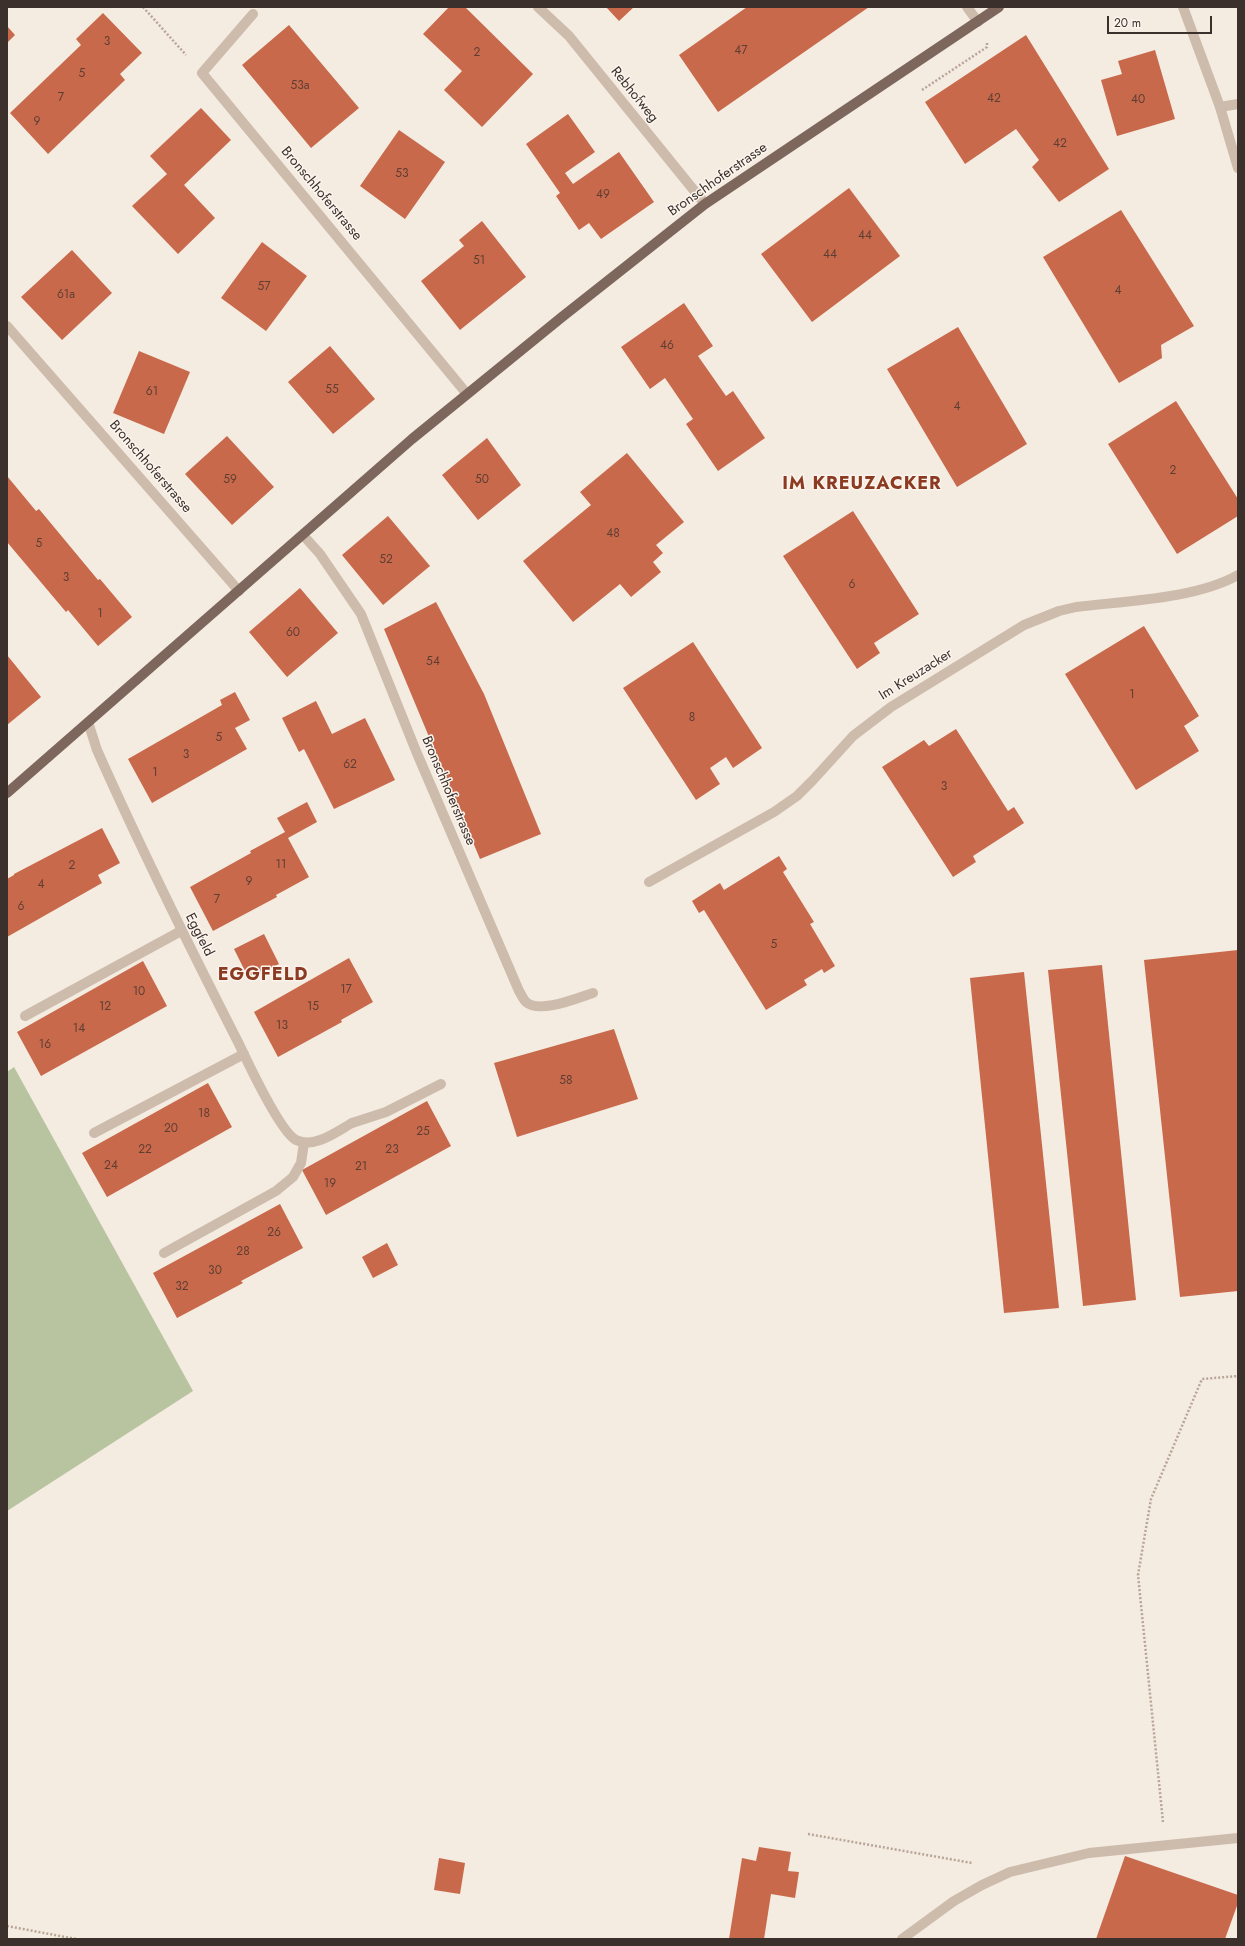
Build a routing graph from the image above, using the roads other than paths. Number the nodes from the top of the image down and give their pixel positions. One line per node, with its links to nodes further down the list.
1 (538, 7): 10 (street, Rebhofweg)
2 (967, 7): 6 (street)
3 (999, 7): 6 (main road, Bronschhoferstrasse)
4 (1183, 7): 8 (street)
5 (253, 14): 12 (street, Bronschhoferstrasse)
6 (978, 22): 10 (main road, Bronschhoferstrasse)
7 (1238, 104): 8 (street)
8 (1220, 107): 9 (street)
9 (1238, 168)
10 (705, 204): 12 (main road, Bronschhoferstrasse)
11 (7, 326): 15 (street, Bronschhoferstrasse)
12 (467, 394): 13 (main road, Bronschhoferstrasse)
13 (303, 535): 15 (main road, Bronschhoferstrasse); 20 (street, Bronschhoferstrasse)
14 (1238, 575): 18 (street, Im Kreuzacker)
15 (239, 591): 16 (main road, Bronschhoferstrasse)
16 (88, 722): 17 (main road, Bronschhoferstrasse); 19 (street, Eggfeld)
17 (7, 793)
18 (649, 882)
19 (181, 931): 21 (street); 22 (street, Eggfeld)
20 (593, 993)
21 (25, 1016)
22 (244, 1054): 24 (street); 25 (street, Eggfeld)
23 (441, 1084): 25 (street)
24 (94, 1133)
25 (304, 1143): 26 (street)
26 (164, 1254)
27 (1238, 1838): 28 (street)
28 (902, 1939)

